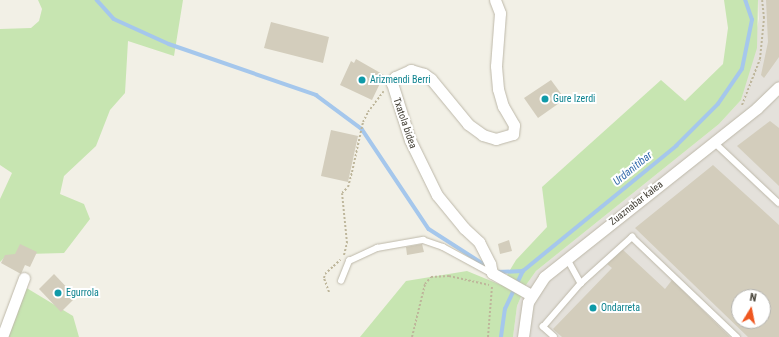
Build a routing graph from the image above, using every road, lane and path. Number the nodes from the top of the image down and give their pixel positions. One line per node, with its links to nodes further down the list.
1 (495, 0): 3 (street)
2 (762, 0): 5 (path)
3 (392, 83): 9 (street, Txatola bidea); 13 (path)
4 (779, 87): 5 (street, Zuaznabar kalea)
5 (746, 117): 6 (street, Zuaznabar kalea)
6 (714, 142): 7 (lane); 8 (street, Zuaznabar kalea)
7 (779, 203)
8 (567, 258): 12 (lane); 14 (street, Zuaznabar kalea)
9 (492, 273): 11 (lane); 14 (street)
10 (24, 278): 15 (street)
11 (341, 281)
12 (581, 283): 19 (lane); 20 (lane)
13 (329, 292)
14 (527, 292): 18 (street, Zuaznabar kalea)
15 (2, 337)
16 (412, 337): 17 (path)
17 (488, 337)
18 (523, 337)
19 (554, 337)
20 (737, 337)

